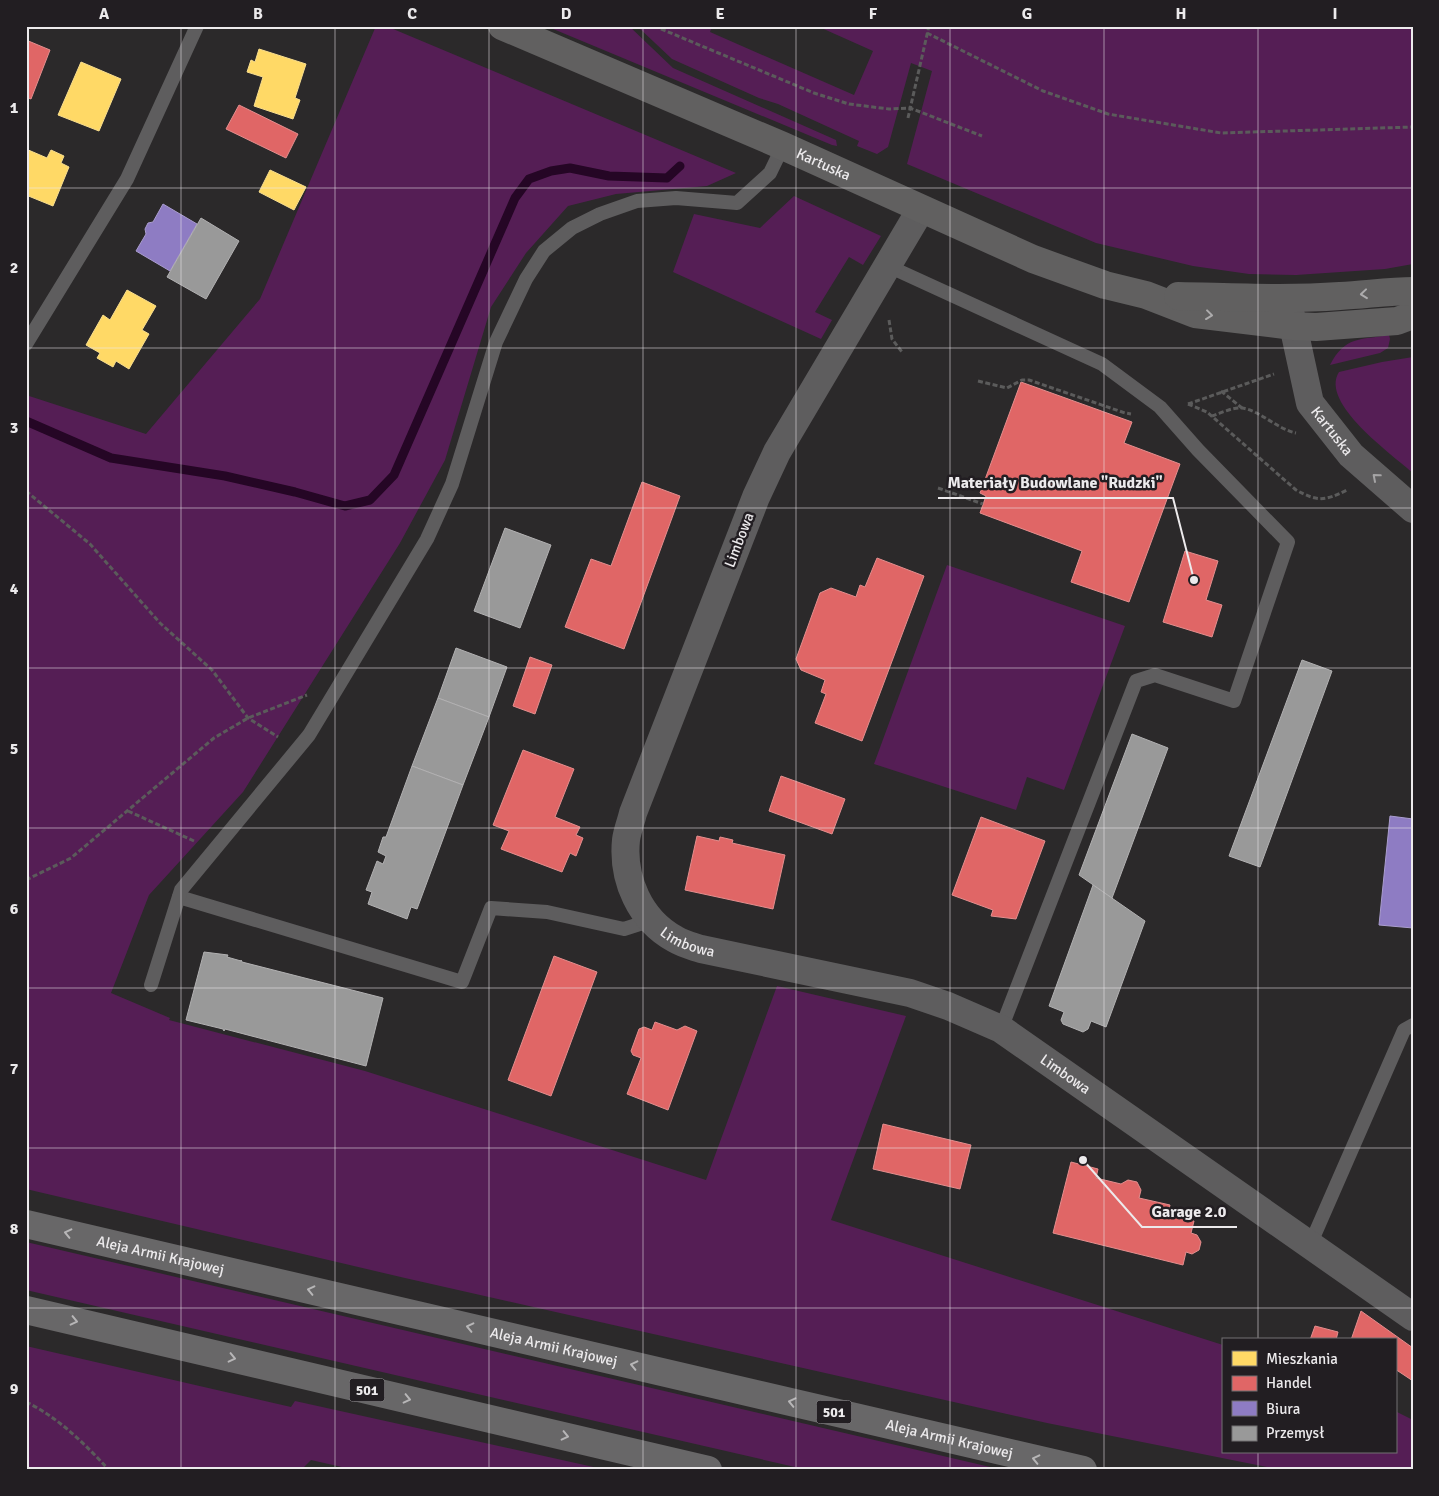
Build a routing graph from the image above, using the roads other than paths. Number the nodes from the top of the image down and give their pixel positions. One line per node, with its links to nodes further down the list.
1 (197, 26): 11 (lane)
2 (502, 26): 3 (street, Kartuska)
3 (783, 146): 4 (street, Kartuska); 13 (lane)
4 (921, 209): 5 (street, Limbowa); 7 (street, Kartuska)
5 (888, 266): 14 (street, Limbowa); 17 (lane)
6 (1413, 291): 8 (street, Kartuska, one-way to 8)
7 (1146, 296): 8 (street, Kartuska); 10 (street, Kartuska, one-way to 10)
8 (1287, 298): 10 (street, Kartuska)
9 (1413, 315): 10 (street, Kartuska)
10 (1293, 326): 12 (street, Kartuska, one-way to 10)
11 (26, 344)
12 (1413, 509)
13 (178, 897): 14 (lane); 15 (lane)
14 (652, 920): 17 (street, Limbowa)
15 (151, 985)
16 (1413, 1025): 19 (lane)
17 (1001, 1029): 19 (street, Limbowa)
18 (26, 1224): 23 (main road, Aleja Armii Krajowej / 501, one-way to 18)
19 (1310, 1245): 21 (street, Limbowa)
20 (26, 1310): 22 (main road, 501, one-way to 22)
21 (1413, 1317)
22 (708, 1470)
23 (1083, 1470)

